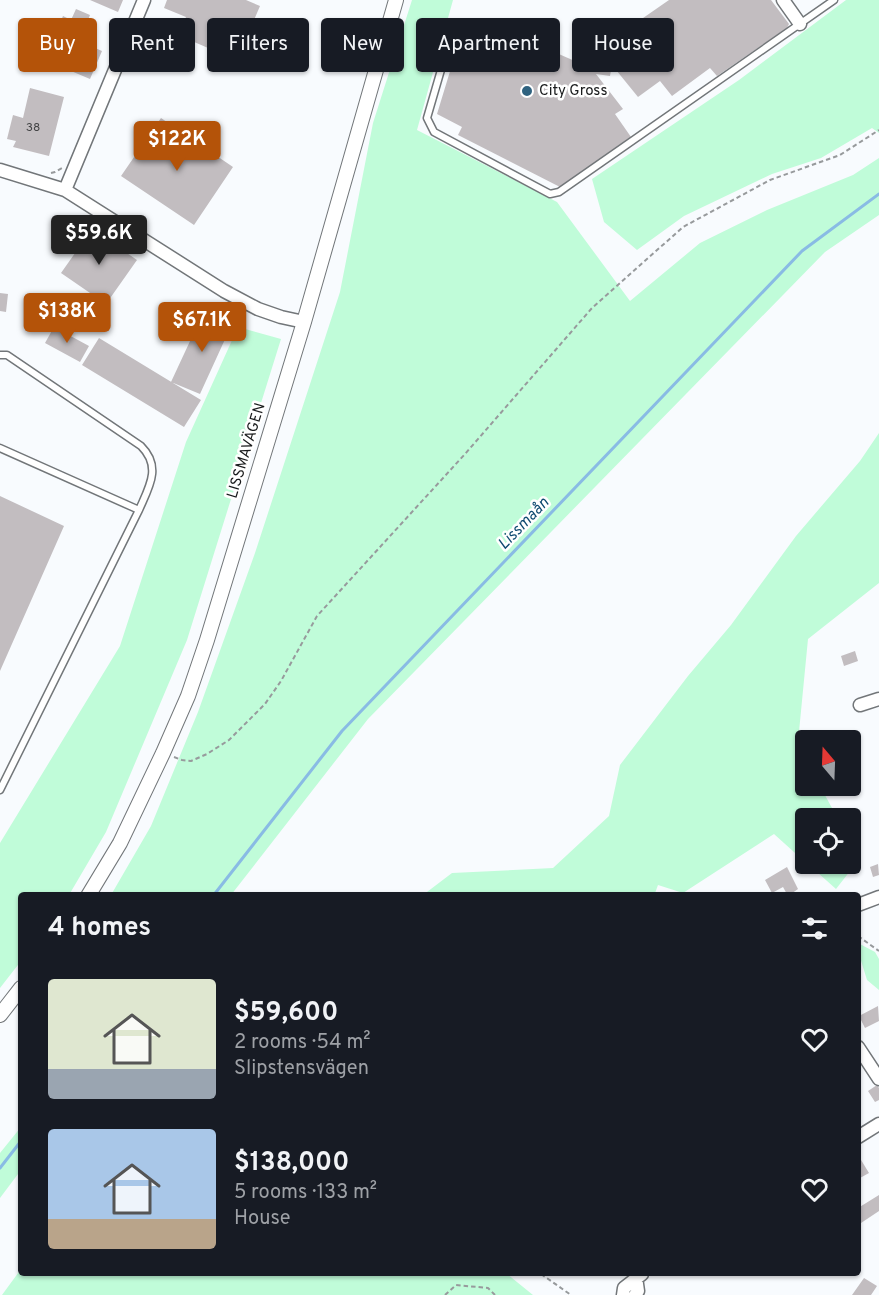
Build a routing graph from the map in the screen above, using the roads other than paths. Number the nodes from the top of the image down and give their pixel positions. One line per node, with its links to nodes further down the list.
1 (144, 0): 8 (street)
2 (396, 0): 9 (street, LISSMAVÄGEN)
3 (783, 0): 5 (street)
4 (834, 0): 5 (lane)
5 (800, 24): 6 (lane)
6 (440, 72)
7 (0, 170): 8 (street)
8 (65, 189): 9 (street)
9 (304, 322): 16 (street, LISSMAVÄGEN)
10 (0, 355): 12 (lane)
11 (0, 448): 12 (lane)
12 (139, 510): 15 (lane)
13 (879, 699): 14 (street)
14 (860, 705)
15 (0, 790)
16 (90, 892)
17 (879, 897): 18 (street)
18 (861, 904)
19 (18, 992): 20 (street)
20 (0, 1015)
21 (861, 1052): 22 (street)
22 (879, 1079)
23 (879, 1124): 24 (street)
24 (861, 1135)
25 (638, 1276): 27 (street)
26 (639, 1276): 28 (street)
27 (623, 1295)
28 (635, 1295)

